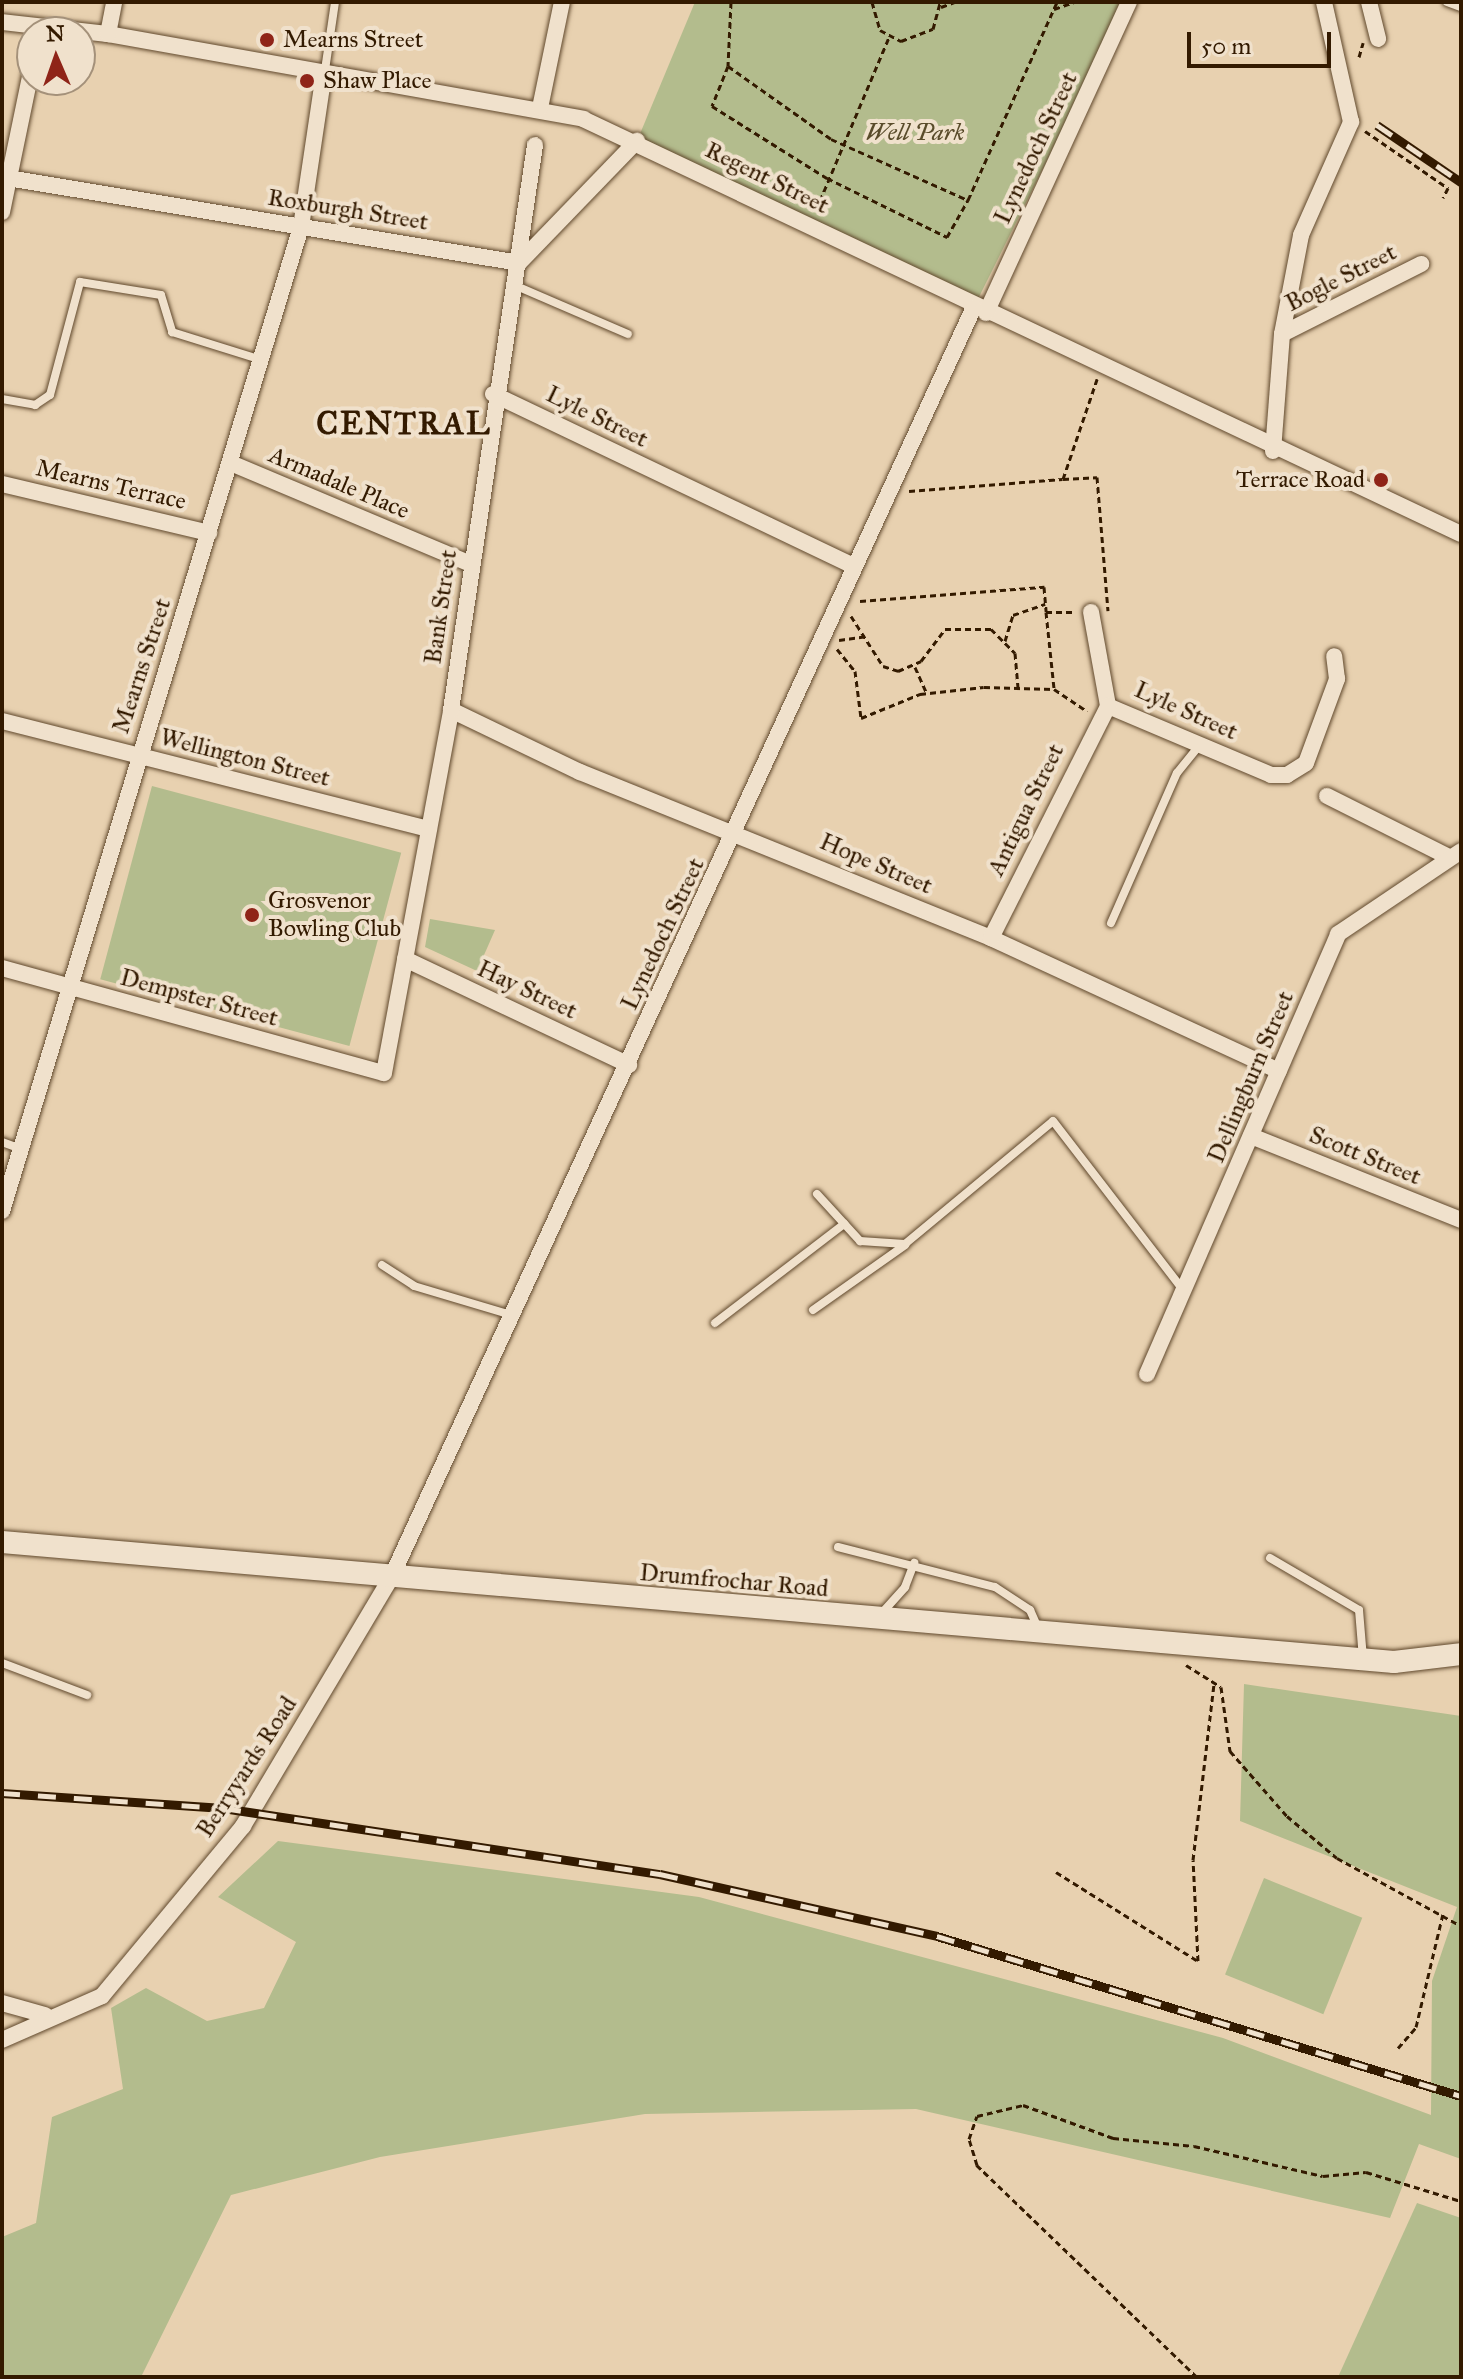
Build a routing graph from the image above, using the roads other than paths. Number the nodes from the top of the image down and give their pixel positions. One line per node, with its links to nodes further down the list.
1 (114, 2): 10 (street)
2 (335, 2): 12 (lane)
3 (562, 2): 14 (street)
4 (1129, 2): 23 (street, Lynedoch Street)
5 (1324, 2): 25 (street)
6 (1447, 2): 8 (lane)
7 (1371, 7): 11 (street)
8 (1461, 7)
9 (96, 33): 10 (street, Regent Street)
10 (108, 34): 12 (street, Regent Street)
11 (1384, 37)
12 (324, 78): 14 (street, Regent Street); 19 (street, Mearns Street)
13 (25, 96): 17 (street)
14 (540, 108): 15 (street, Regent Street)
15 (637, 141): 20 (street); 23 (street, Regent Street)
16 (535, 145): 20 (street, Bank Street)
17 (6, 178): 18 (street); 19 (street, Roxburgh Street)
18 (2, 212)
19 (301, 227): 20 (street, Roxburgh Street); 26 (street, Mearns Street)
20 (519, 263): 22 (street, Bank Street)
21 (1421, 264): 25 (street, Bogle Street)
22 (514, 285): 24 (lane); 27 (street, Bank Street)
23 (980, 310): 29 (street, Regent Street); 35 (street, Lynedoch Street)
24 (628, 334)
25 (1282, 334): 29 (street)
26 (263, 360): 28 (lane); 30 (street, Mearns Street)
27 (493, 394): 34 (street, Bank Street); 35 (street, Lyle Street)
28 (2, 399)
29 (1273, 451): 33 (street, Regent Street)
30 (233, 464): 32 (street, Mearns Street); 34 (street, Armadale Place)
31 (2, 484): 32 (street, Mearns Terrace)
32 (209, 533): 42 (street, Mearns Street)
33 (1461, 534)
34 (471, 564): 38 (street, Bank Street)
35 (854, 566): 45 (street, Lynedoch Street)
36 (1091, 612): 39 (street, Lyle Street)
37 (1334, 656): 41 (street, Lyle Street)
38 (451, 710): 44 (street, Bank Street); 45 (street, Hope Street)
39 (1102, 711): 41 (street, Lyle Street); 48 (street, Antigua Street)
40 (2, 721): 42 (street, Wellington Street)
41 (1202, 743): 47 (lane)
42 (138, 756): 44 (street, Wellington Street); 51 (street, Mearns Street)
43 (1327, 796): 46 (street)
44 (429, 829): 49 (street, Bank Street)
45 (737, 831): 48 (street, Hope Street); 52 (street, Lynedoch Street)
46 (1455, 854): 53 (street, Dellingburn Street)
47 (1111, 923)
48 (991, 938): 53 (street, Hope Street)
49 (405, 959): 52 (street, Hay Street); 54 (street, Bank Street)
50 (2, 968): 51 (street, Dempster Street)
51 (71, 987): 54 (street, Dempster Street); 57 (street, Mearns Street)
52 (629, 1065): 66 (street, Lynedoch Street)
53 (1279, 1071): 55 (street, Dellingburn Street)
54 (384, 1073)
55 (1251, 1136): 60 (street, Scott Street); 64 (street, Dellingburn Street)
56 (2, 1142): 57 (lane)
57 (21, 1149): 59 (street, Mearns Street)
58 (817, 1194): 61 (lane)
59 (2, 1211)
60 (1461, 1220)
61 (844, 1224): 62 (lane); 67 (lane)
62 (905, 1244): 64 (lane); 65 (lane)
63 (382, 1265): 66 (lane)
64 (1184, 1291): 68 (street, Dellingburn Street)
65 (813, 1310)
66 (508, 1314): 73 (street, Lynedoch Street)
67 (715, 1323)
68 (1147, 1374)
69 (2, 1542): 73 (main road, Drumfrochar Road)
70 (838, 1547): 72 (lane)
71 (1270, 1558): 77 (lane)
72 (914, 1563): 74 (lane); 75 (lane)
73 (391, 1578): 74 (main road, Drumfrochar Road); 81 (street, Berryyards Road)
74 (879, 1620): 75 (main road, Drumfrochar Road)
75 (1040, 1634): 77 (main road, Drumfrochar Road)
76 (1461, 1654): 77 (main road, Drumfrochar Road)
77 (1362, 1660)
78 (2, 1663): 79 (lane)
79 (87, 1695)
80 (2, 2003): 81 (street)
81 (45, 2015): 82 (street, Berryyards Road)
82 (2, 2040)

